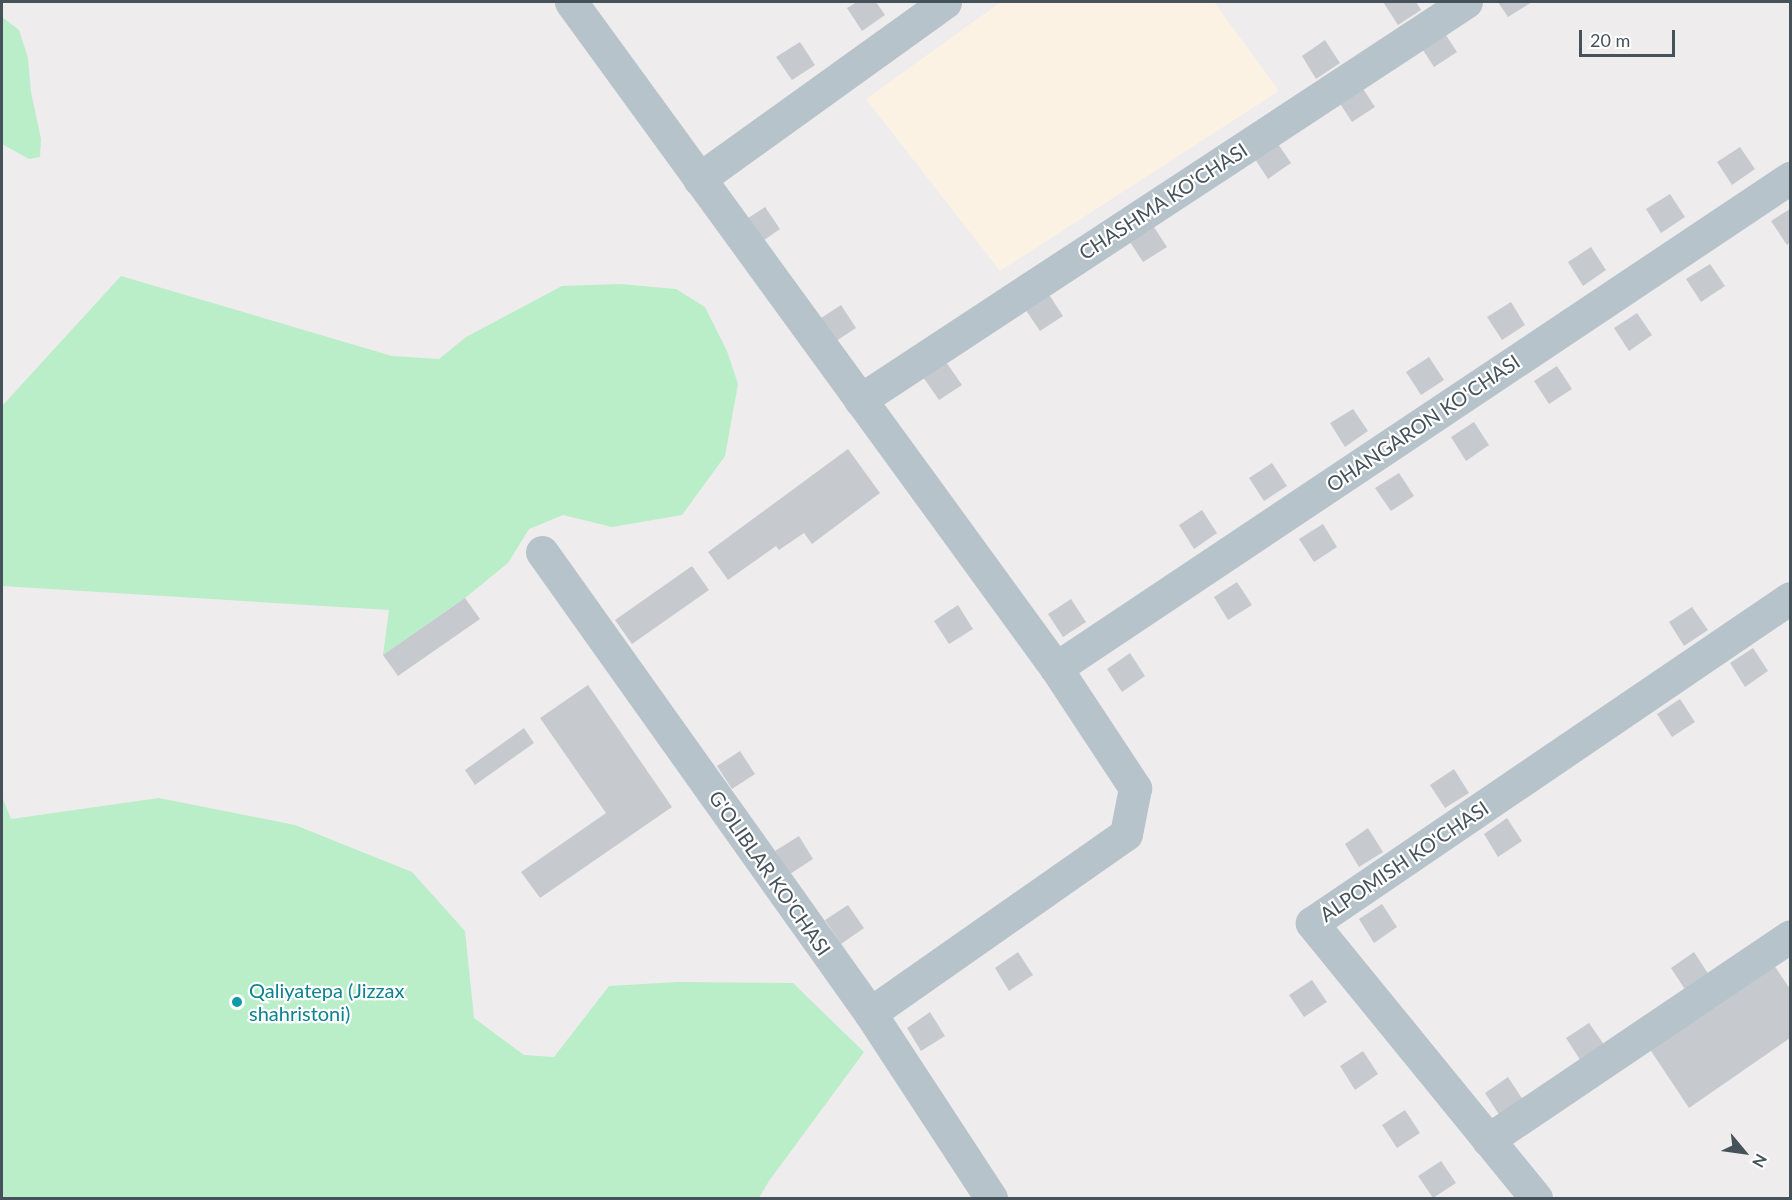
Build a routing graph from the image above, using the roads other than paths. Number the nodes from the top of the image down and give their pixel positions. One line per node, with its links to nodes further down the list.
1 (571, 2): 5 (street)
2 (945, 2): 5 (street)
3 (1466, 2): 6 (street, CHASHMA KO'CHASI)
4 (1791, 178): 9 (street, OHANGARON KO'CHASI)
5 (699, 179): 6 (street)
6 (860, 400): 9 (street)
7 (543, 552): 11 (street, G'OLIBLAR KO'CHASI)
8 (1791, 598): 12 (street, ALPOMISH KO'CHASI)
9 (1056, 668): 11 (street)
10 (1791, 936): 12 (street)
11 (870, 1013): 13 (street, G'OLIBLAR KO'CHASI)
12 (1488, 1140): 14 (street, ALPOMISH KO'CHASI)
13 (991, 1198)
14 (1536, 1198)

